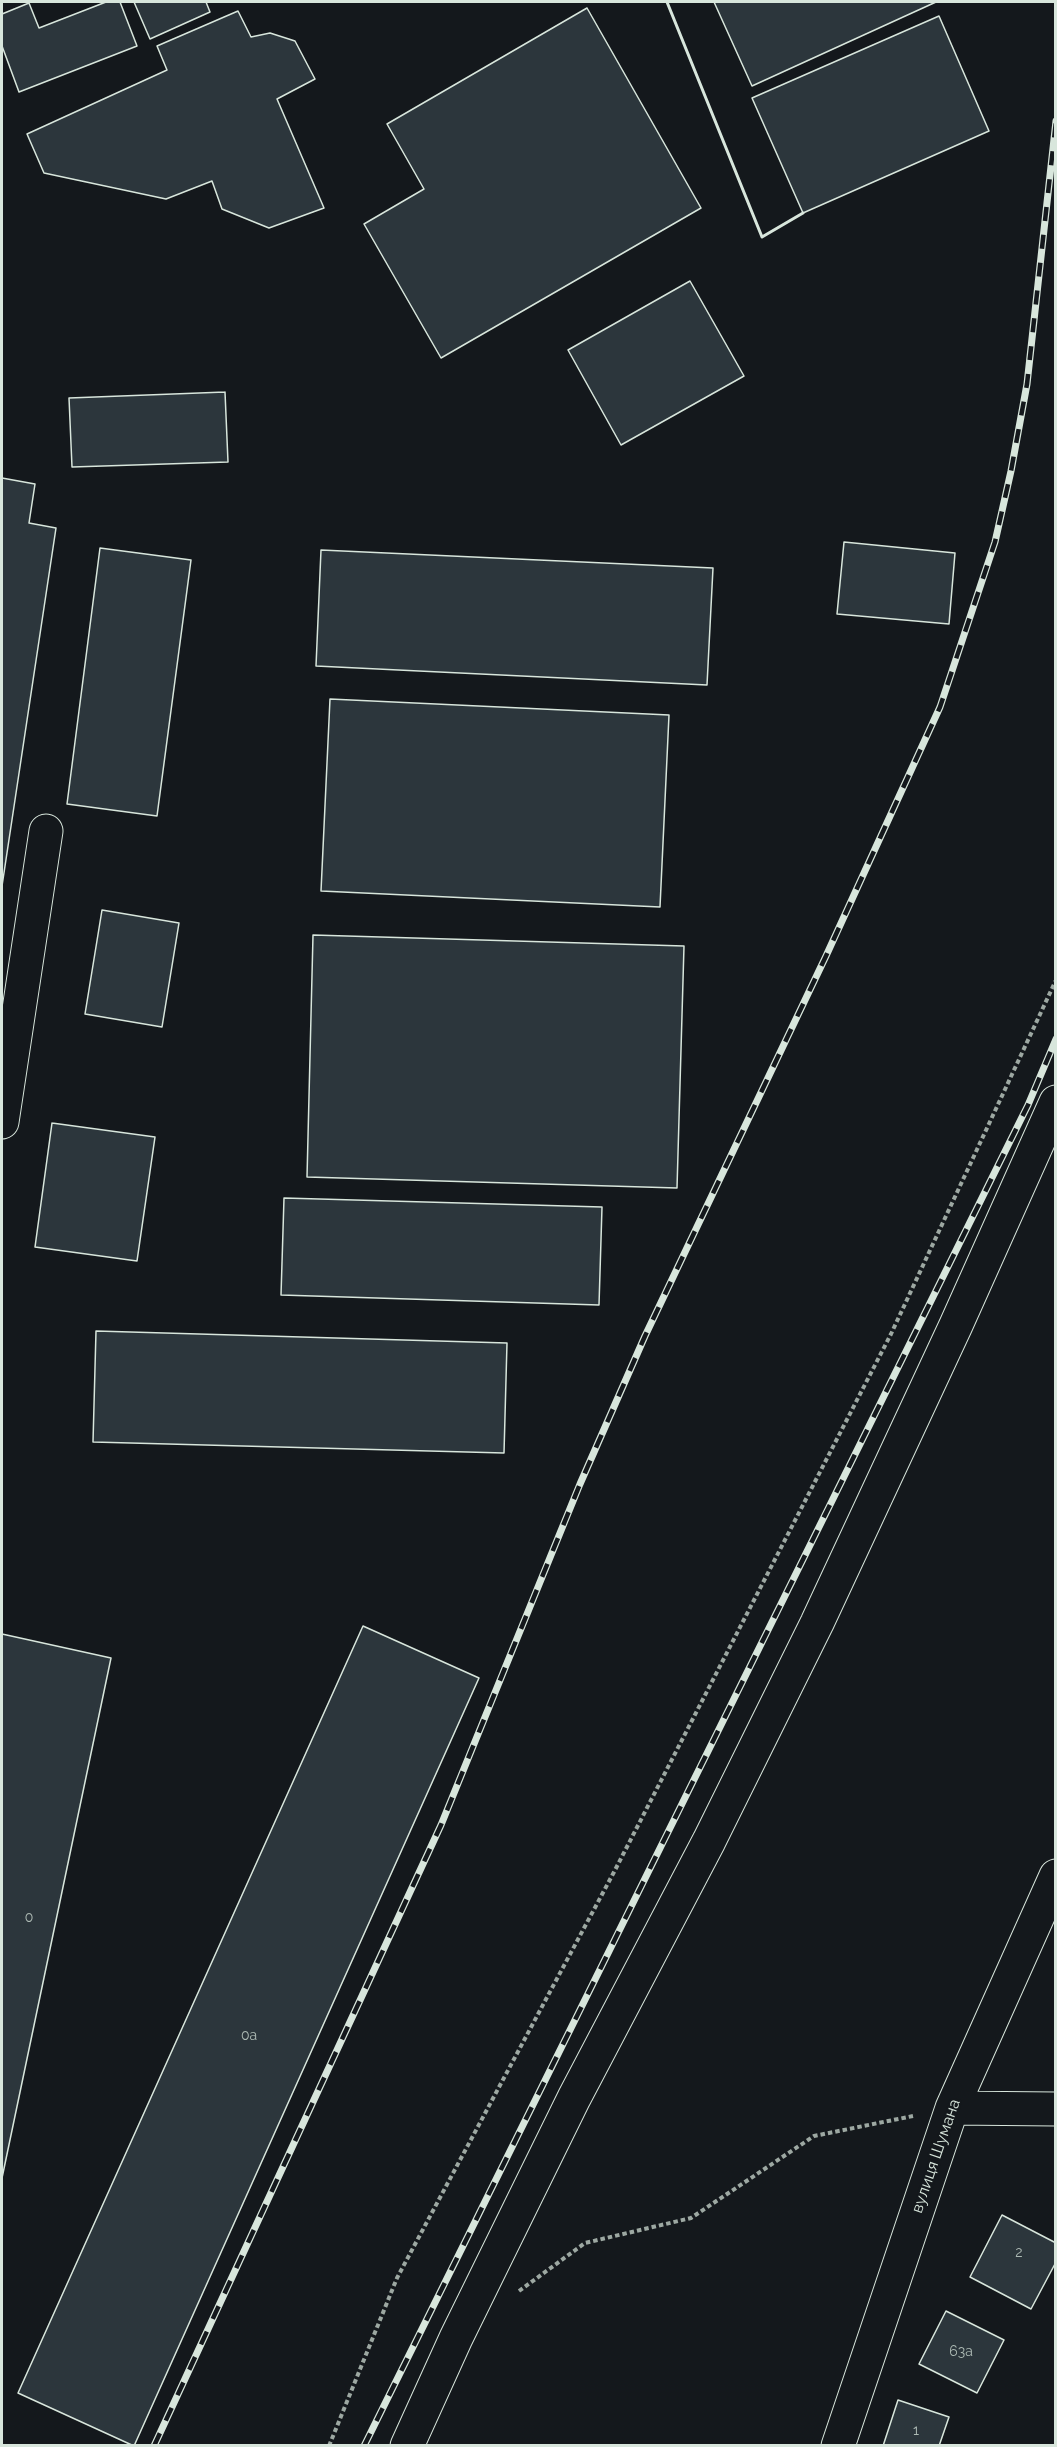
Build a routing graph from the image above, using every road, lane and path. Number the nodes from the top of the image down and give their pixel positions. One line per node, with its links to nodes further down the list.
1 (46, 831): 4 (street)
2 (1056, 980): 9 (path)
3 (1056, 1102): 10 (street)
4 (2, 1122)
5 (1056, 1875): 6 (street, вулиця Шумана)
6 (952, 2108): 7 (street); 8 (path); 11 (street, вулиця Шумана)
7 (1056, 2109)
8 (511, 2297)
9 (329, 2445)
10 (407, 2445)
11 (838, 2445)

